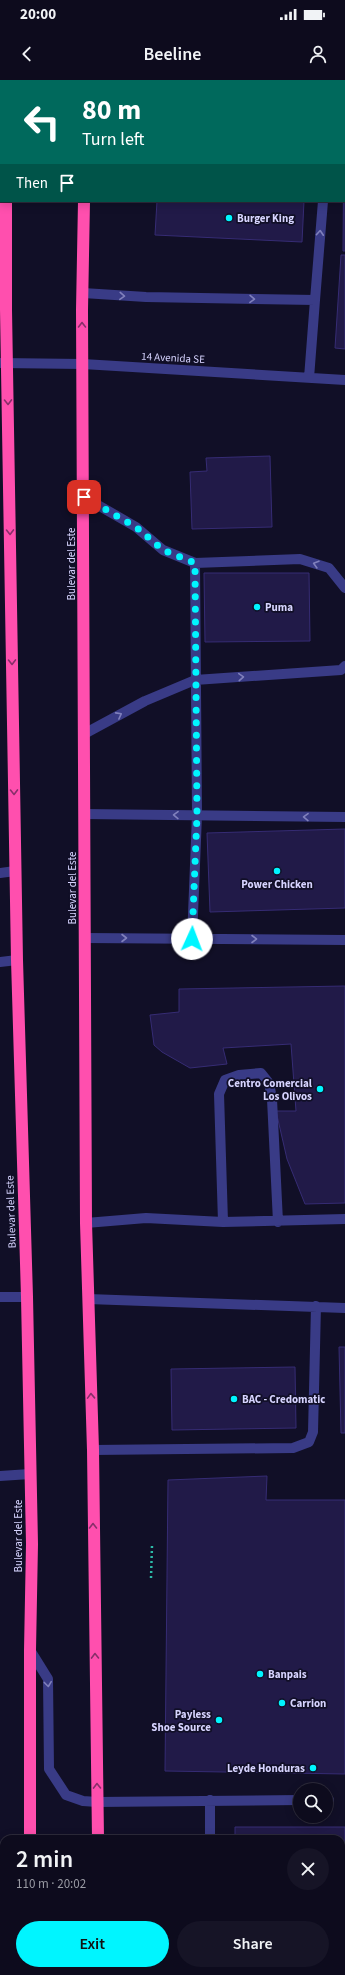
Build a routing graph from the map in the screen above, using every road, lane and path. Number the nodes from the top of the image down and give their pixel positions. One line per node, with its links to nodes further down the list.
1 (6, 202): 6 (highway, Bulevar del Este)
2 (84, 202): 4 (highway, Bulevar del Este)
3 (323, 202): 5 (street, one-way to 3)
4 (83, 293): 5 (street, one-way to 5); 7 (highway, Bulevar del Este, one-way to 4)
5 (315, 300): 8 (street)
6 (4, 363): 7 (street, 14 Avenida SE); 19 (highway, Bulevar del Este, one-way to 19)
7 (82, 364): 8 (street, 14 Avenida SE); 10 (highway, Bulevar del Este)
8 (309, 378): 9 (street, 14 Avenida SE)
9 (345, 380)
10 (84, 497): 11 (street); 15 (highway, Bulevar del Este)
11 (195, 563): 12 (street, one-way to 11); 14 (street)
12 (345, 588)
13 (345, 666): 14 (street, one-way to 13)
14 (195, 680): 15 (street, one-way to 14); 17 (street)
15 (84, 734): 16 (highway, Bulevar del Este)
16 (84, 814): 17 (street, one-way to 16); 21 (highway, Bulevar del Este)
17 (197, 815): 18 (street, one-way to 17); 22 (street)
18 (345, 817)
19 (15, 871): 20 (street); 24 (highway, Bulevar del Este)
20 (0, 873)
21 (85, 938): 22 (street, one-way to 22); 29 (highway, Bulevar del Este)
22 (192, 939): 23 (street, one-way to 23)
23 (345, 940)
24 (17, 960): 25 (street); 30 (highway, Bulevar del Este)
25 (0, 962)
26 (345, 1218): 28 (street)
27 (223, 1222): 28 (street); 28 (street); 29 (street)
28 (278, 1222)
29 (86, 1223): 32 (highway, Bulevar del Este)
30 (27, 1297): 31 (street); 36 (highway, Bulevar del Este)
31 (0, 1298)
32 (88, 1299): 33 (street); 35 (highway, Bulevar del Este, one-way to 32)
33 (316, 1306): 34 (street); 35 (street)
34 (345, 1308)
35 (93, 1450): 43 (highway, Bulevar del Este, one-way to 35)
36 (30, 1474): 37 (street); 40 (highway, Bulevar del Este)
37 (0, 1476)
38 (152, 1545): 39 (path)
39 (151, 1578)
40 (30, 1650): 43 (street, one-way to 43); 44 (highway, Bulevar del Este)
41 (210, 1800): 42 (street); 43 (street); 46 (street)
42 (293, 1800)
43 (97, 1802): 45 (highway, Bulevar del Este)
44 (30, 1835)
45 (98, 1835)
46 (210, 1835)

